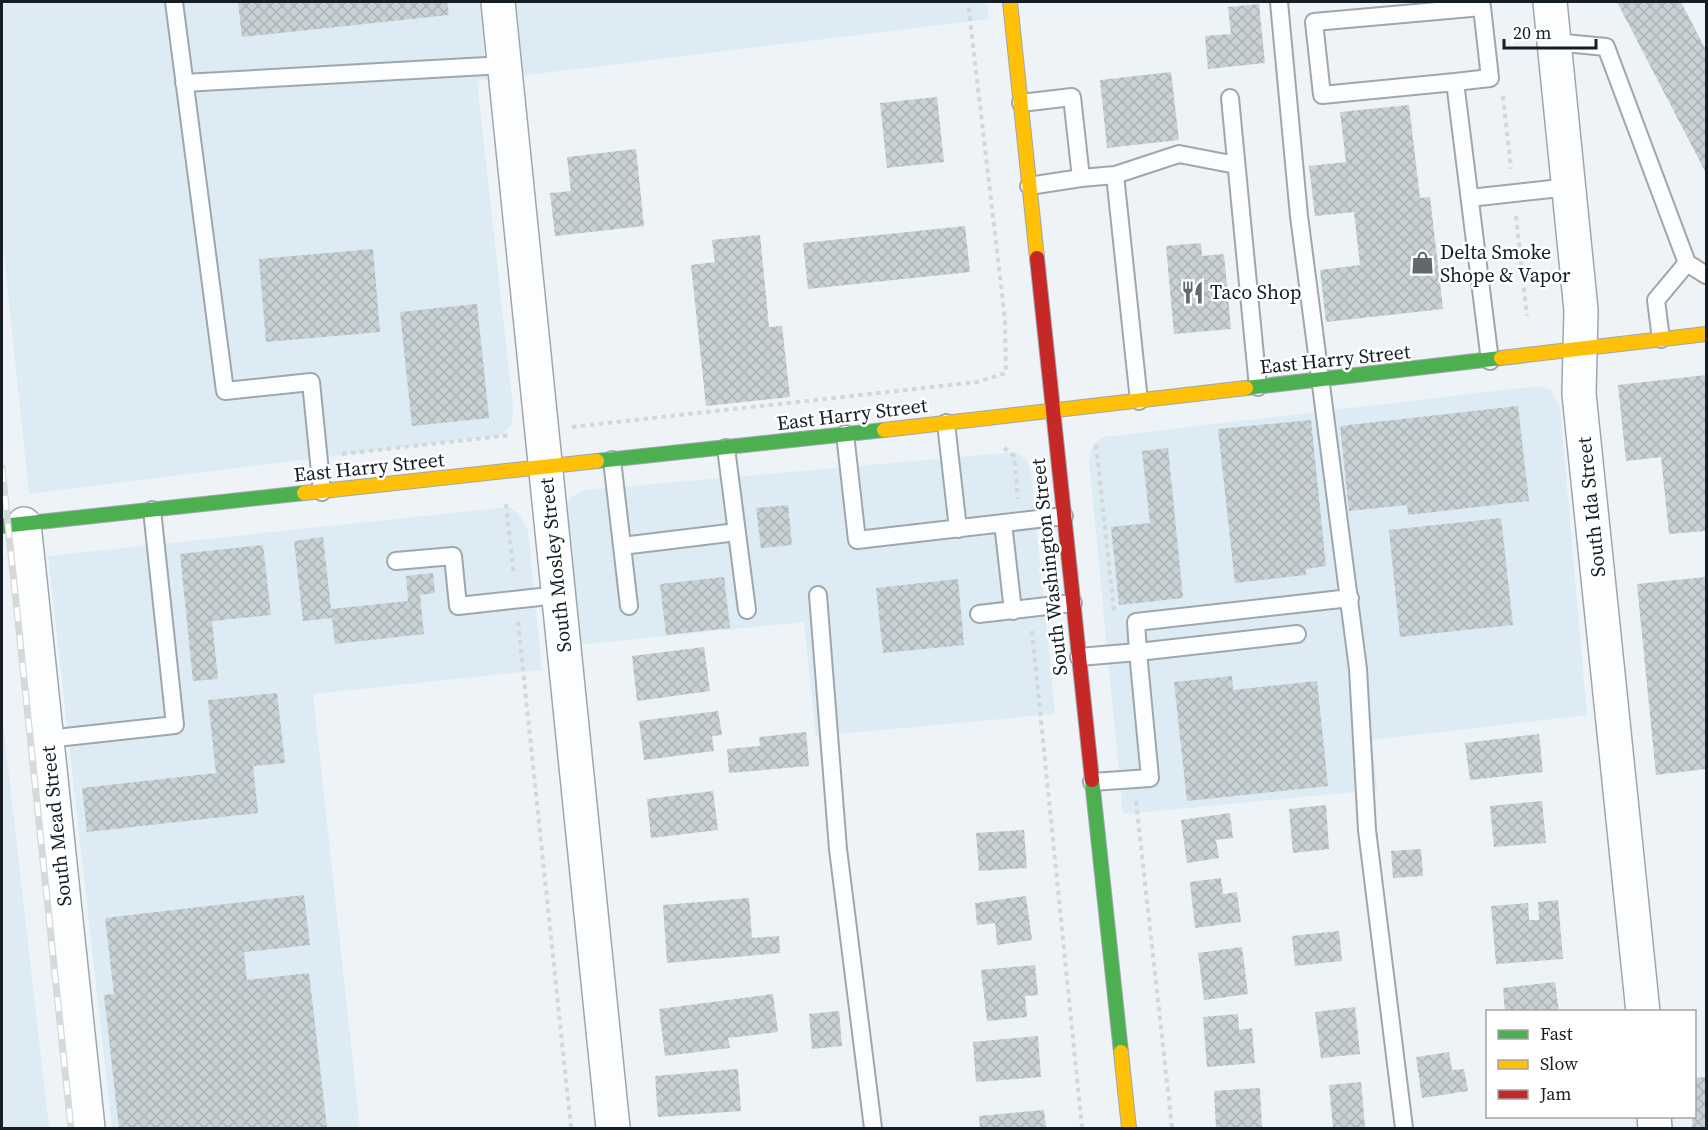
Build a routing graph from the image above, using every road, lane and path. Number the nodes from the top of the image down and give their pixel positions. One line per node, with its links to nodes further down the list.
1 (174, 2): 9 (lane)
2 (498, 2): 8 (street, South Mosley Street)
3 (968, 2): 33 (path)
4 (1010, 2): 13 (street, South Washington Street)
5 (1279, 2): 28 (lane)
6 (1550, 2): 7 (street, South Ida Street)
7 (1554, 42): 18 (street, South Ida Street); 21 (lane)
8 (504, 65): 9 (lane); 33 (street, South Mosley Street)
9 (184, 82): 36 (lane)
10 (1455, 82): 10 (lane); 20 (lane)
11 (1502, 92): 19 (path)
12 (1230, 98): 14 (lane)
13 (1021, 103): 16 (lane); 17 (street, South Washington Street)
14 (1236, 165): 15 (lane); 29 (lane)
15 (1115, 176): 16 (lane); 30 (lane)
16 (1081, 178): 17 (lane)
17 (1029, 186): 31 (street, South Washington Street)
18 (1569, 188): 19 (lane); 26 (street, South Ida Street)
19 (1514, 193): 20 (lane); 23 (path)
20 (1470, 198): 27 (lane)
21 (1687, 263): 22 (lane); 25 (lane)
22 (1707, 275)
23 (1527, 316)
24 (1707, 334): 25 (street, East Harry Street)
25 (1661, 339): 26 (street, East Harry Street)
26 (1580, 351): 27 (street, East Harry Street); 63 (street, South Ida Street)
27 (1490, 361): 28 (street, East Harry Street)
28 (1319, 381): 29 (street, East Harry Street); 51 (lane)
29 (1258, 387): 30 (street, East Harry Street)
30 (1139, 401): 31 (street, East Harry Street)
31 (1052, 411): 32 (street, East Harry Street); 42 (street, South Washington Street)
32 (946, 423): 34 (street, East Harry Street); 45 (lane)
33 (541, 431): 36 (path); 38 (street, South Mosley Street)
34 (845, 434): 35 (street, East Harry Street); 45 (lane)
35 (726, 448): 37 (street, East Harry Street); 46 (lane)
36 (318, 457): 39 (lane)
37 (612, 460): 38 (street, East Harry Street); 47 (lane)
38 (545, 468): 39 (street, East Harry Street); 49 (street, South Mosley Street)
39 (322, 492): 41 (street, East Harry Street)
40 (507, 504): 52 (path)
41 (152, 510): 44 (street, East Harry Street); 61 (lane)
42 (1064, 516): 43 (lane); 53 (street, South Washington Street)
43 (1003, 523): 45 (lane); 56 (lane)
44 (13, 525): 61 (street, South Mead Street)
45 (958, 529)
46 (737, 532): 47 (lane); 55 (lane)
47 (622, 546): 54 (lane)
48 (396, 561): 52 (lane)
49 (558, 595): 52 (lane); 66 (street, South Mosley Street)
50 (818, 595): 67 (lane)
51 (1350, 598): 59 (lane); 69 (lane)
52 (516, 600): 65 (path)
53 (1073, 603): 56 (lane); 60 (street, South Washington Street)
54 (629, 606)
55 (747, 610)
56 (1013, 611): 57 (lane)
57 (979, 614)
58 (1298, 634): 59 (lane)
59 (1138, 652): 60 (lane); 62 (lane)
60 (1079, 657): 62 (street, South Washington Street)
61 (47, 739): 64 (street, South Mead Street)
62 (1092, 782): 68 (street, South Washington Street)
63 (1643, 1010)
64 (88, 1128)
65 (571, 1128)
66 (613, 1128)
67 (873, 1128)
68 (1129, 1128)
69 (1404, 1128)

